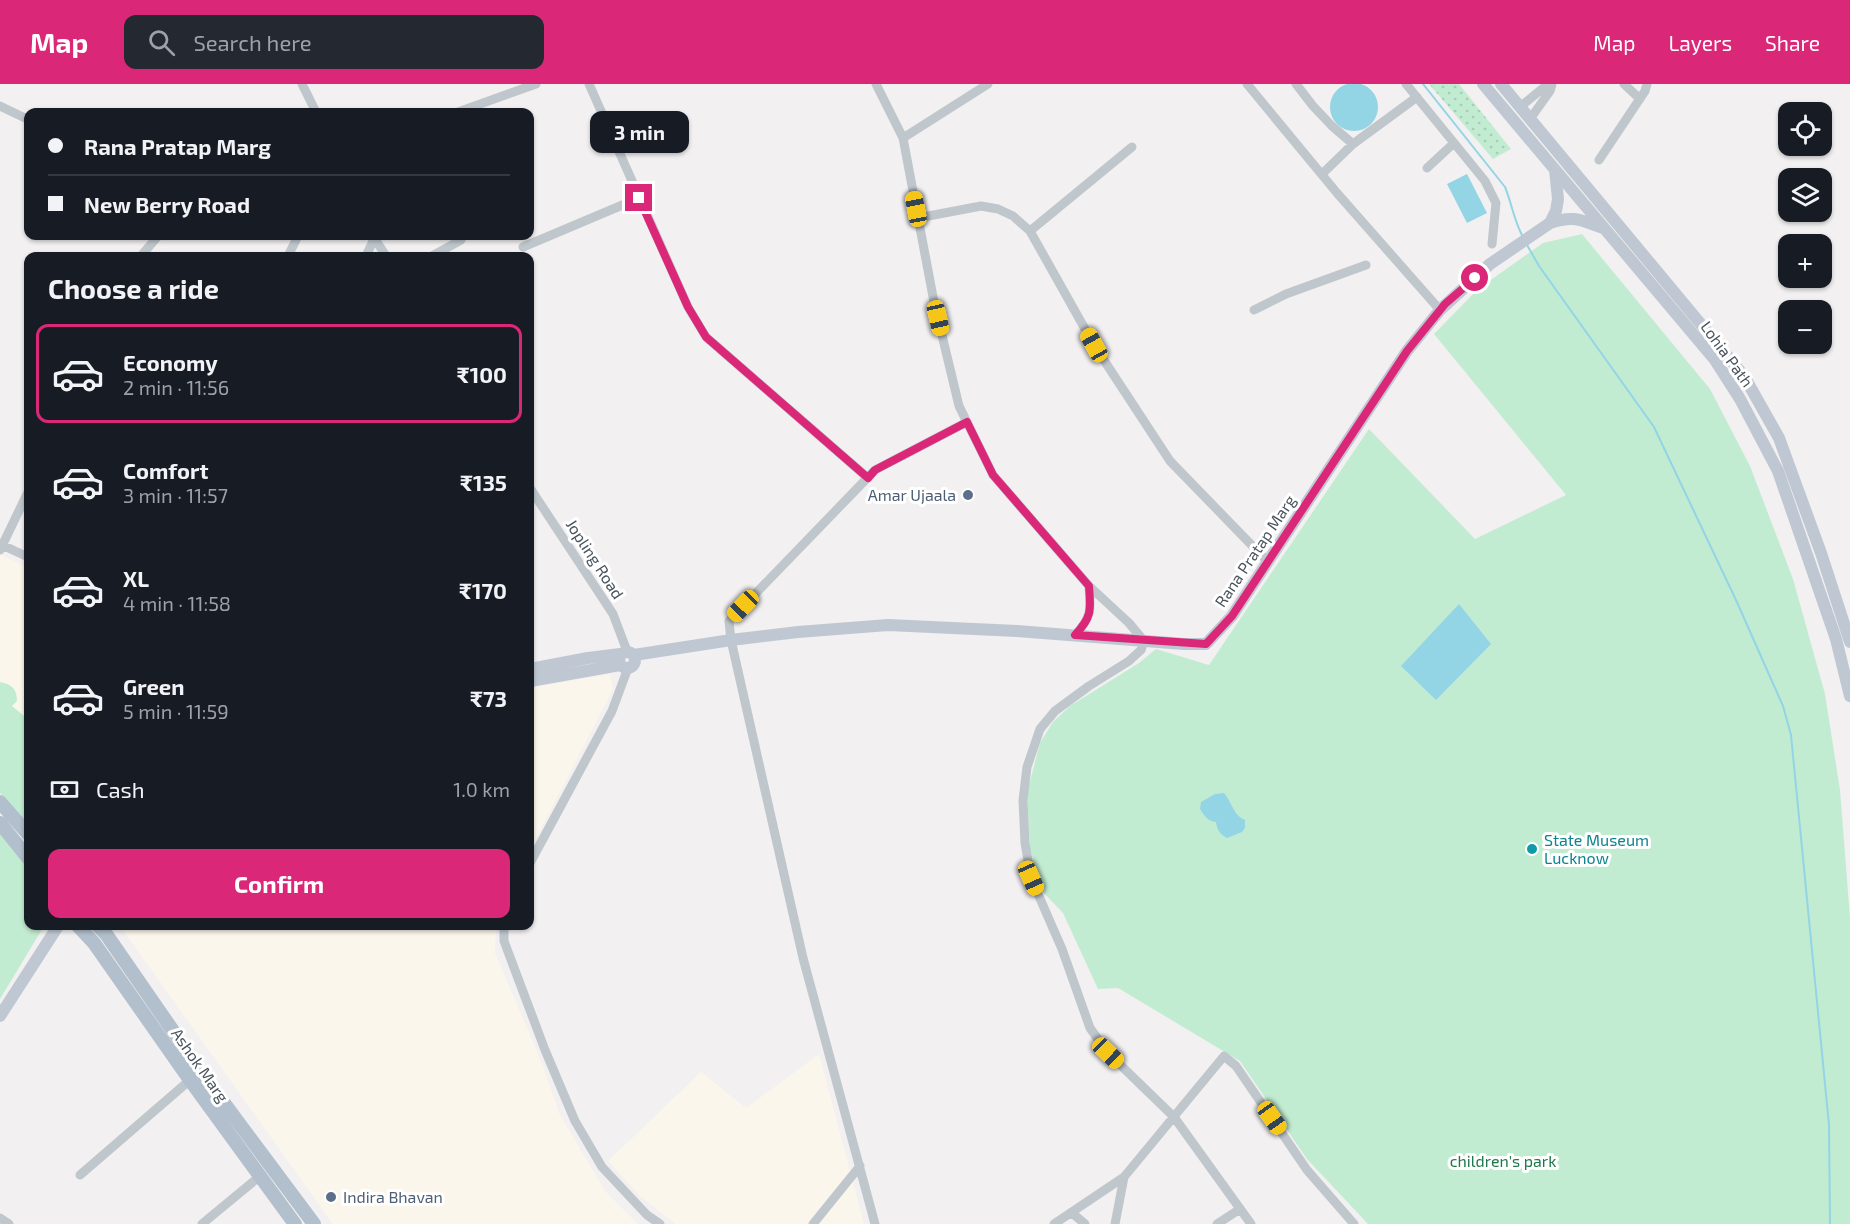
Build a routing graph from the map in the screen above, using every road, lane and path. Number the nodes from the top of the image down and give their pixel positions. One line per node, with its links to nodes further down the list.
1 (302, 84): 18 (street)
2 (536, 84): 19 (street)
3 (589, 84): 30 (street)
4 (876, 84): 22 (street)
5 (988, 84): 22 (street)
6 (1247, 84): 29 (street)
7 (1296, 84): 24 (street)
8 (1406, 84): 14 (street)
9 (1483, 84): 28 (main road, Lohia Path)
10 (1501, 84): 17 (main road, Lohia Path)
11 (1550, 84): 17 (street); 21 (street)
12 (1624, 84): 15 (street)
13 (1647, 84): 15 (street)
14 (1417, 97): 23 (street); 24 (street)
15 (1640, 99): 26 (street)
16 (0, 106): 20 (street)
17 (1520, 106): 21 (main road, Lohia Path)
18 (314, 108)
19 (469, 108)
20 (24, 118)
21 (1530, 119): 55 (main road, Lohia Path)
22 (903, 138): 31 (street)
23 (1454, 143): 27 (street); 37 (street)
24 (1353, 144): 29 (street)
25 (1132, 147): 34 (street)
26 (1599, 160)
27 (1427, 168)
28 (1555, 170): 32 (main road); 33 (main road, Lohia Path)
29 (1322, 174): 43 (street)
30 (639, 198): 38 (street); 45 (street)
31 (918, 218): 34 (street); 44 (street)
32 (1547, 225): 33 (main road); 43 (main road, Rana Pratap Marg)
33 (1604, 229): 59 (main road, Lohia Path)
34 (1030, 231): 50 (street)
35 (155, 240): 39 (street)
36 (461, 240): 40 (street)
37 (1492, 244)
38 (523, 247)
39 (144, 252)
40 (439, 252)
41 (1366, 265): 42 (street)
42 (1254, 310)
43 (1440, 310): 50 (main road, Rana Pratap Marg)
44 (967, 422): 45 (street); 51 (street)
45 (868, 478): 53 (street)
46 (534, 494): 56 (street, Jopling Road)
47 (24, 500): 48 (street)
48 (1, 546): 49 (street)
49 (24, 555)
50 (1268, 562): 54 (main road, Rana Pratap Marg)
51 (1089, 586): 52 (street); 54 (street)
52 (1075, 635): 53 (main road, Rana Pratap Marg); 54 (main road, Rana Pratap Marg)
53 (731, 640): 56 (main road, Rana Pratap Marg); 72 (street)
54 (1144, 640): 71 (street)
55 (1850, 642)
56 (626, 659): 57 (main road, Rana Pratap Marg); 58 (main road, Rana Pratap Marg); 64 (street)
57 (534, 668)
58 (534, 680)
59 (1850, 696)
60 (0, 802): 62 (main road)
61 (0, 823): 63 (main road)
62 (24, 829)
63 (24, 853)
64 (534, 856)
65 (55, 930): 69 (main road)
66 (82, 930): 70 (main road, Ashok Marg)
67 (102, 930): 82 (main road, Ashok Marg)
68 (504, 930): 83 (street)
69 (0, 1016)
70 (190, 1080): 73 (street); 74 (main road, Ashok Marg)
71 (1174, 1117): 75 (street); 76 (street); 91 (street)
72 (860, 1166): 84 (street); 85 (street)
73 (80, 1175)
74 (260, 1176): 79 (street); 81 (main road, Ashok Marg)
75 (1125, 1177): 77 (street); 88 (street)
76 (1240, 1209): 89 (street); 90 (street)
77 (1072, 1213): 86 (street); 87 (street)
78 (0, 1218): 80 (street)
79 (207, 1222)
80 (9, 1224)
81 (295, 1224)
82 (314, 1224)
83 (660, 1224)
84 (813, 1224)
85 (875, 1224)
86 (1054, 1224)
87 (1085, 1224)
88 (1115, 1224)
89 (1217, 1224)
90 (1251, 1224)
91 (1354, 1224)

